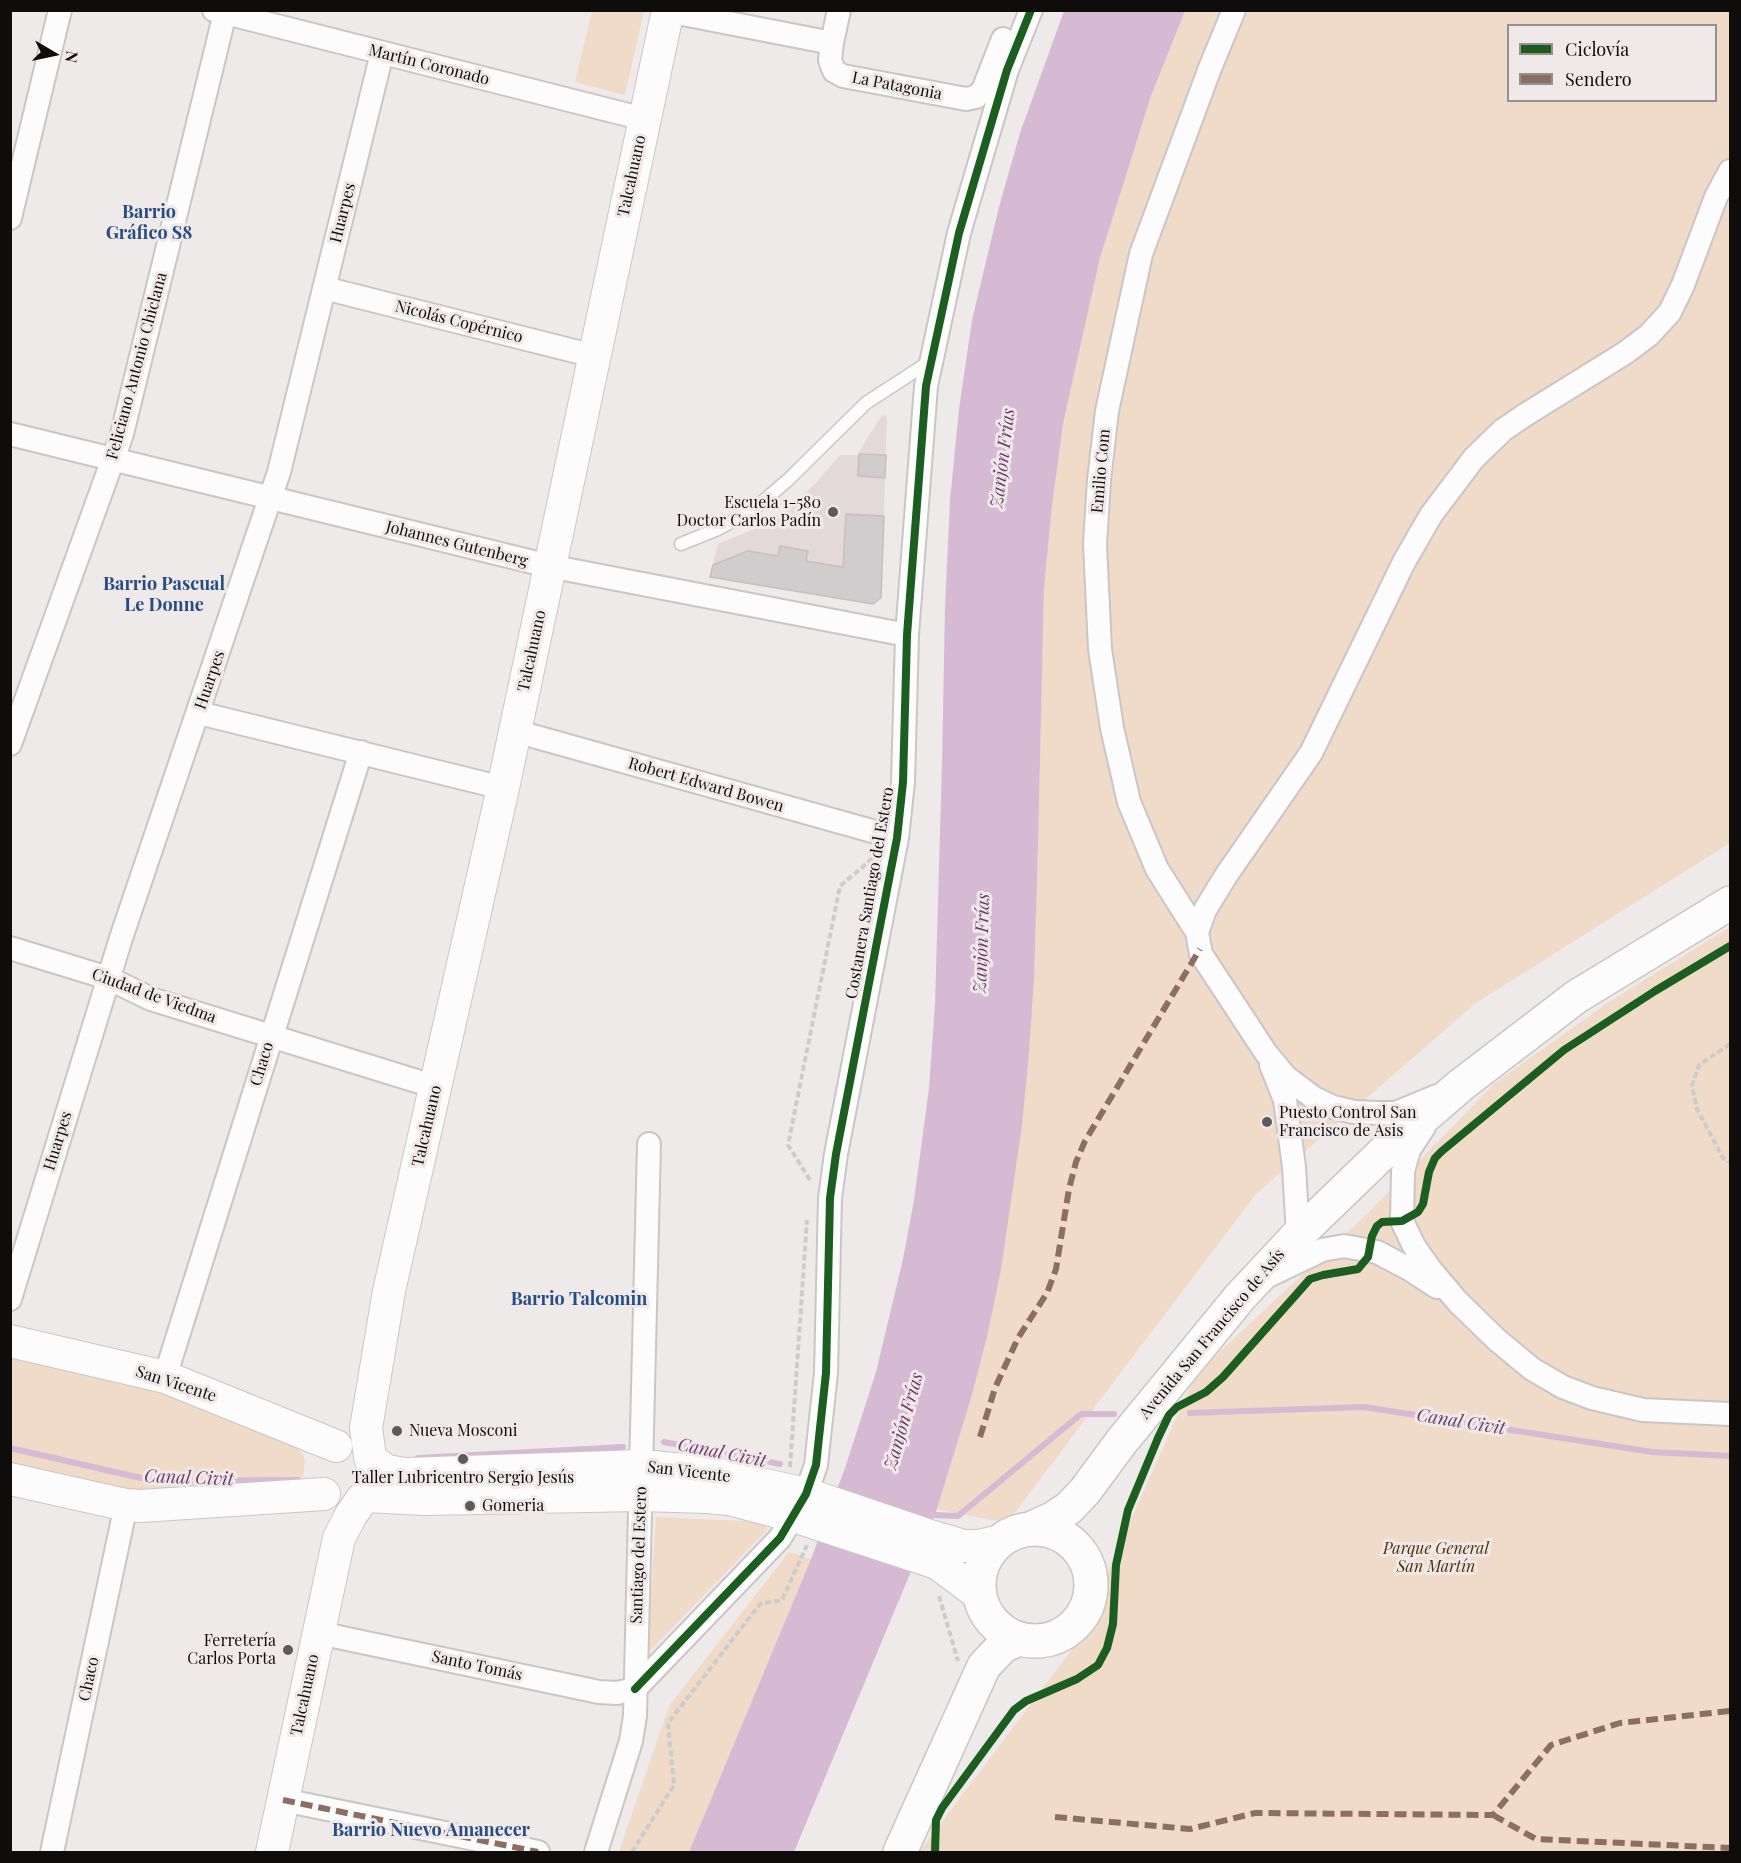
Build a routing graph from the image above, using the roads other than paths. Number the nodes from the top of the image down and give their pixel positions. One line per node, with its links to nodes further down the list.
1 (60, 10): 12 (street)
2 (839, 10): 8 (street, La Patagonia)
3 (1014, 10): 8 (street, La Patagonia)
4 (1031, 10): 15 (street, Costanera Santiago del Estero)
5 (1234, 10): 29 (street, Emilio Com)
6 (667, 11): 8 (street); 10 (street, Talcahuano)
7 (219, 12): 9 (street, Martín Coronado); 17 (street, Feliciano Antonio Chiclana)
8 (832, 42)
9 (382, 53): 10 (street, Martín Coronado); 13 (street, Huarpes)
10 (644, 119): 14 (street, Talcahuano)
11 (1731, 171): 29 (street)
12 (10, 218)
13 (324, 288): 14 (street, Nicolás Copérnico); 18 (street, Huarpes)
14 (594, 356): 20 (street, Talcahuano)
15 (929, 362): 19 (lane); 21 (street, Costanera Santiago del Estero)
16 (10, 434): 17 (street, Johannes Gutenberg)
17 (114, 459): 18 (street, Johannes Gutenberg); 24 (street, Feliciano Antonio Chiclana)
18 (271, 498): 20 (street, Johannes Gutenberg); 22 (street, Huarpes)
19 (681, 544)
20 (549, 566): 21 (street, Johannes Gutenberg); 23 (street, Talcahuano)
21 (907, 635): 27 (street, Costanera Santiago del Estero)
22 (199, 712): 25 (street); 31 (street, Huarpes)
23 (515, 731): 26 (street, Talcahuano); 27 (street, Robert Edward Bowen)
24 (10, 744)
25 (361, 752): 26 (street); 32 (street, Chaco)
26 (503, 788): 35 (street, Talcahuano)
27 (897, 838): 53 (street, Costanera Santiago del Estero)
28 (1731, 903): 34 (main road, Avenida San Francisco de Asís)
29 (1197, 932): 33 (street, Emilio Com)
30 (10, 948): 31 (street, Ciudad de Viedma)
31 (108, 978): 32 (street, Ciudad de Viedma); 40 (street, Huarpes)
32 (271, 1036): 35 (street, Ciudad de Viedma); 43 (street, Chaco)
33 (1266, 1053): 34 (street); 37 (street)
34 (1461, 1085): 37 (main road, Avenida San Francisco de Asís); 41 (street)
35 (436, 1087): 38 (street, Talcahuano)
36 (649, 1144): 49 (street, Santiago del Estero)
37 (1298, 1235): 39 (main road, Avenida San Francisco de Asís)
38 (390, 1291): 46 (street, Talcahuano); 47 (street, Talcahuano)
39 (1240, 1297): 41 (street); 45 (main road, Avenida San Francisco de Asís)
40 (10, 1299)
41 (1458, 1302): 44 (street)
42 (10, 1341): 43 (street, San Vicente)
43 (165, 1377): 46 (street, San Vicente)
44 (1731, 1414)
45 (1122, 1441): 54 (main road, Avenida San Francisco de Asís); 58 (main road, Avenida San Francisco de Asís)
46 (339, 1445): 47 (street); 50 (street)
47 (370, 1458): 49 (street, San Vicente); 51 (street)
48 (10, 1479): 52 (street)
49 (641, 1480): 51 (street, San Vicente); 53 (street, San Vicente); 62 (street, Santiago del Estero)
50 (325, 1496): 51 (street); 52 (street); 55 (street, Talcahuano)
51 (364, 1498): 55 (street, Talcahuano)
52 (126, 1505): 65 (street, Chaco)
53 (813, 1516): 57 (street, San Vicente); 62 (street, Costanera Santiago del Estero)
54 (1030, 1529): 56 (main road, Avenida San Francisco de Asís); 58 (main road, Avenida San Francisco de Asís)
55 (339, 1538): 60 (street, Talcahuano)
56 (1000, 1541): 57 (street, San Vicente); 59 (main road)
57 (922, 1546): 59 (street, San Vicente)
58 (1082, 1554): 61 (main road, Avenida San Francisco de Asís)
59 (983, 1603): 61 (main road); 63 (main road)
60 (318, 1633): 62 (street, Santo Tomás); 64 (street, Talcahuano)
61 (1019, 1639): 63 (main road)
62 (635, 1689): 68 (street, Santiago del Estero)
63 (962, 1716): 69 (main road)
64 (283, 1800): 66 (street, Talcahuano); 67 (street)
65 (52, 1852)
66 (272, 1852)
67 (538, 1852)
68 (596, 1852)
69 (900, 1852)

